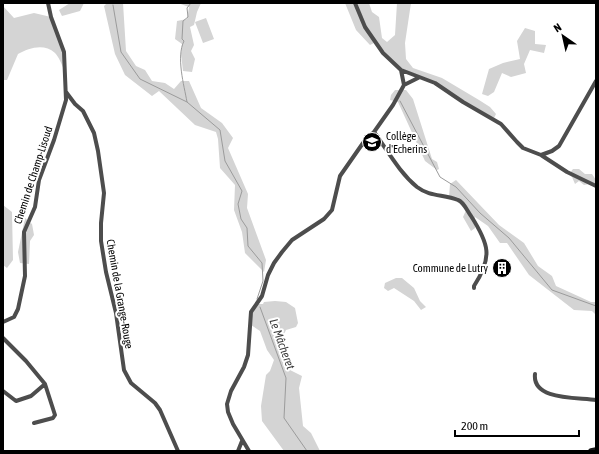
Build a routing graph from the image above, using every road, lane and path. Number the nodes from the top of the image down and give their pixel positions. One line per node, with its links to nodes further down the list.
1 (48, 3): 7 (street)
2 (355, 3): 3 (street)
3 (401, 70): 4 (street); 6 (street)
4 (418, 78): 6 (street); 11 (street)
5 (596, 81): 11 (street)
6 (404, 85): 10 (street)
7 (66, 92): 8 (street, Chemin de la Grange-Rouge); 9 (street)
8 (75, 104): 9 (street); 23 (street, Chemin de la Grange-Rouge)
9 (64, 107): 14 (street, Chemin de Champ-Lisoud)
10 (374, 132): 13 (street); 21 (street)
11 (541, 155): 12 (street)
12 (596, 186)
13 (474, 288)
14 (3, 322)
15 (3, 338): 17 (street)
16 (535, 374): 19 (street)
17 (45, 384): 18 (street); 20 (street)
18 (3, 391)
19 (596, 400)
20 (34, 424)
21 (242, 441): 24 (street); 25 (street)
22 (596, 450): 26 (street)
23 (178, 451)
24 (238, 451)
25 (248, 451)
26 (591, 451)

